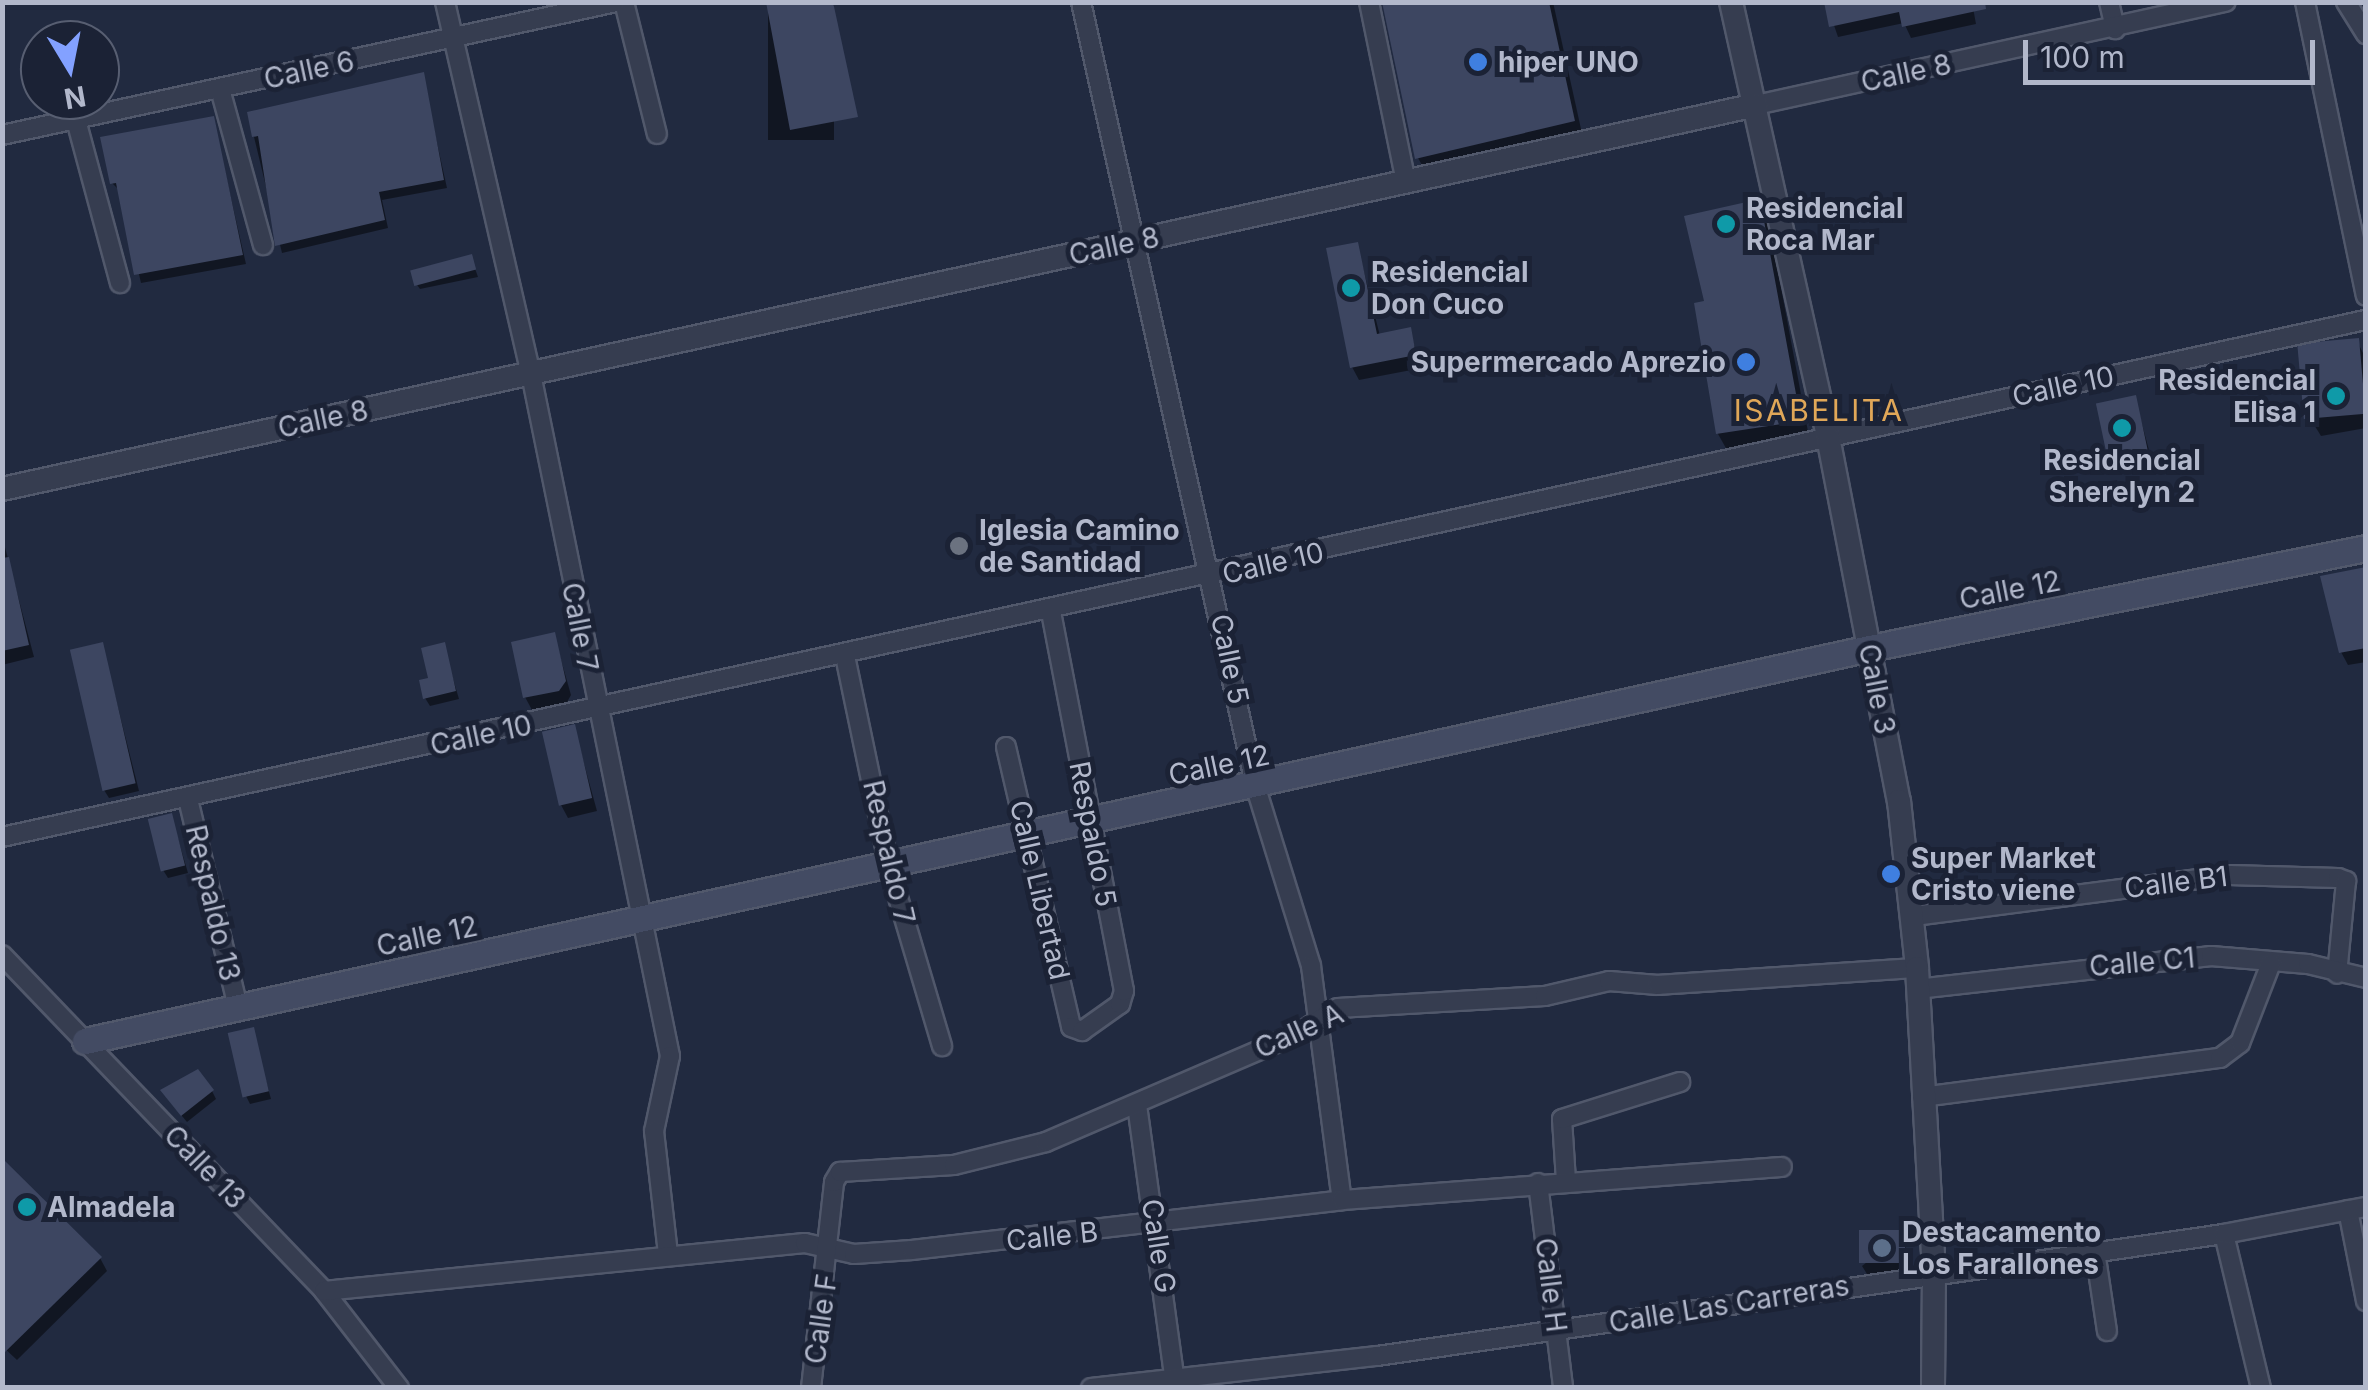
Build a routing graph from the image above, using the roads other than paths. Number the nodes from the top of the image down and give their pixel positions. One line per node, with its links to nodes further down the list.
1 (445, 2): 13 (street, Calle 7)
2 (616, 2): 13 (street, Calle 6)
3 (624, 2): 18 (street)
4 (1081, 2): 21 (street, Calle 5)
5 (1369, 2): 20 (street)
6 (1730, 2): 15 (street, Calle 3)
7 (2108, 2): 11 (street)
8 (2226, 2): 11 (street, Calle 8)
9 (2304, 2): 24 (street)
10 (2346, 2): 12 (street)
11 (2115, 29): 15 (street, Calle 8)
12 (2366, 34)
13 (452, 40): 14 (street, Calle 6); 26 (street, Calle 7)
14 (220, 89): 16 (street, Calle 6); 22 (street)
15 (1756, 105): 20 (street, Calle 8); 27 (street, Calle 3)
16 (120, 111)
17 (76, 120): 19 (street, Calle 6); 23 (street)
18 (657, 134)
19 (2, 135)
20 (1406, 183): 21 (street, Calle 8)
21 (1137, 242): 26 (street, Calle 8); 30 (street, Calle 5)
22 (263, 245)
23 (120, 283)
24 (2366, 296)
25 (2366, 320): 27 (street, Calle 10)
26 (531, 374): 28 (street, Calle 8); 34 (street, Calle 7)
27 (1828, 437): 30 (street, Calle 10); 32 (street, Calle 3)
28 (2, 490)
29 (2366, 548): 32 (main road, Calle 12)
30 (1213, 576): 31 (street, Calle 10); 36 (street, Calle 5)
31 (1051, 612): 33 (street, Calle 10); 38 (street, Respaldo 5)
32 (1870, 648): 36 (main road, Calle 12); 42 (street, Calle 3)
33 (845, 656): 34 (street, Calle 10); 41 (street, Respaldo 7)
34 (596, 710): 37 (street, Calle 10); 43 (street, Calle 7)
35 (1006, 746): 40 (street, Calle Libertad)
36 (1256, 788): 38 (main road, Calle 12); 50 (street, Calle 5)
37 (188, 799): 39 (street, Calle 10); 49 (street, Respaldo 13)
38 (1090, 824): 40 (main road, Calle 12); 51 (street, Respaldo 5)
39 (2, 837)
40 (1030, 837): 41 (main road, Calle 12); 51 (street, Calle Libertad)
41 (889, 867): 43 (main road, Calle 12); 53 (street, Respaldo 7)
42 (1914, 916): 46 (street, Calle B1); 47 (street, Calle 3)
43 (640, 920): 49 (main road, Calle 12); 66 (street, Calle 7)
44 (2, 954): 52 (street, Calle 13)
45 (2271, 964): 46 (street, Calle C1); 47 (street, Calle C1); 55 (street)
46 (2337, 974): 48 (street, Calle C1)
47 (1917, 978): 50 (street, Calle A); 55 (street, Calle 3)
48 (2366, 978)
49 (238, 1008): 52 (main road, Calle 12)
50 (1316, 1018): 56 (street, Calle A); 60 (street, Calle 5)
51 (1076, 1030)
52 (85, 1041): 68 (street, Calle 13)
53 (942, 1046)
54 (1680, 1082): 58 (street)
55 (1922, 1098): 67 (street, Calle 3)
56 (1137, 1106): 62 (street, Calle G); 64 (street, Calle A)
57 (1782, 1167): 58 (street, Calle B)
58 (1566, 1180): 59 (street, Calle B)
59 (1538, 1183): 60 (street, Calle B); 70 (street, Calle H)
60 (1342, 1200): 62 (street, Calle B)
61 (2357, 1208): 63 (street, Calle Las Carreras); 69 (street)
62 (1156, 1224): 64 (street, Calle B); 72 (street, Calle G)
63 (2224, 1234): 65 (street, Calle Las Carreras); 78 (street)
64 (830, 1250): 66 (street, Calle B); 74 (street, Calle F)
65 (2095, 1251): 67 (street, Calle Las Carreras); 71 (street)
66 (668, 1254): 68 (street, Calle B)
67 (1934, 1273): 70 (street, Calle Las Carreras); 77 (street, Calle 3)
68 (324, 1291): 73 (street, Calle 13)
69 (2366, 1301)
70 (1557, 1330): 72 (street, Calle Las Carreras); 76 (street, Calle H)
71 (2106, 1331)
72 (1176, 1385): 75 (street, Calle Las Carreras)
73 (399, 1388)
74 (811, 1388)
75 (1092, 1388)
76 (1563, 1388)
77 (1933, 1388)
78 (2261, 1388)

